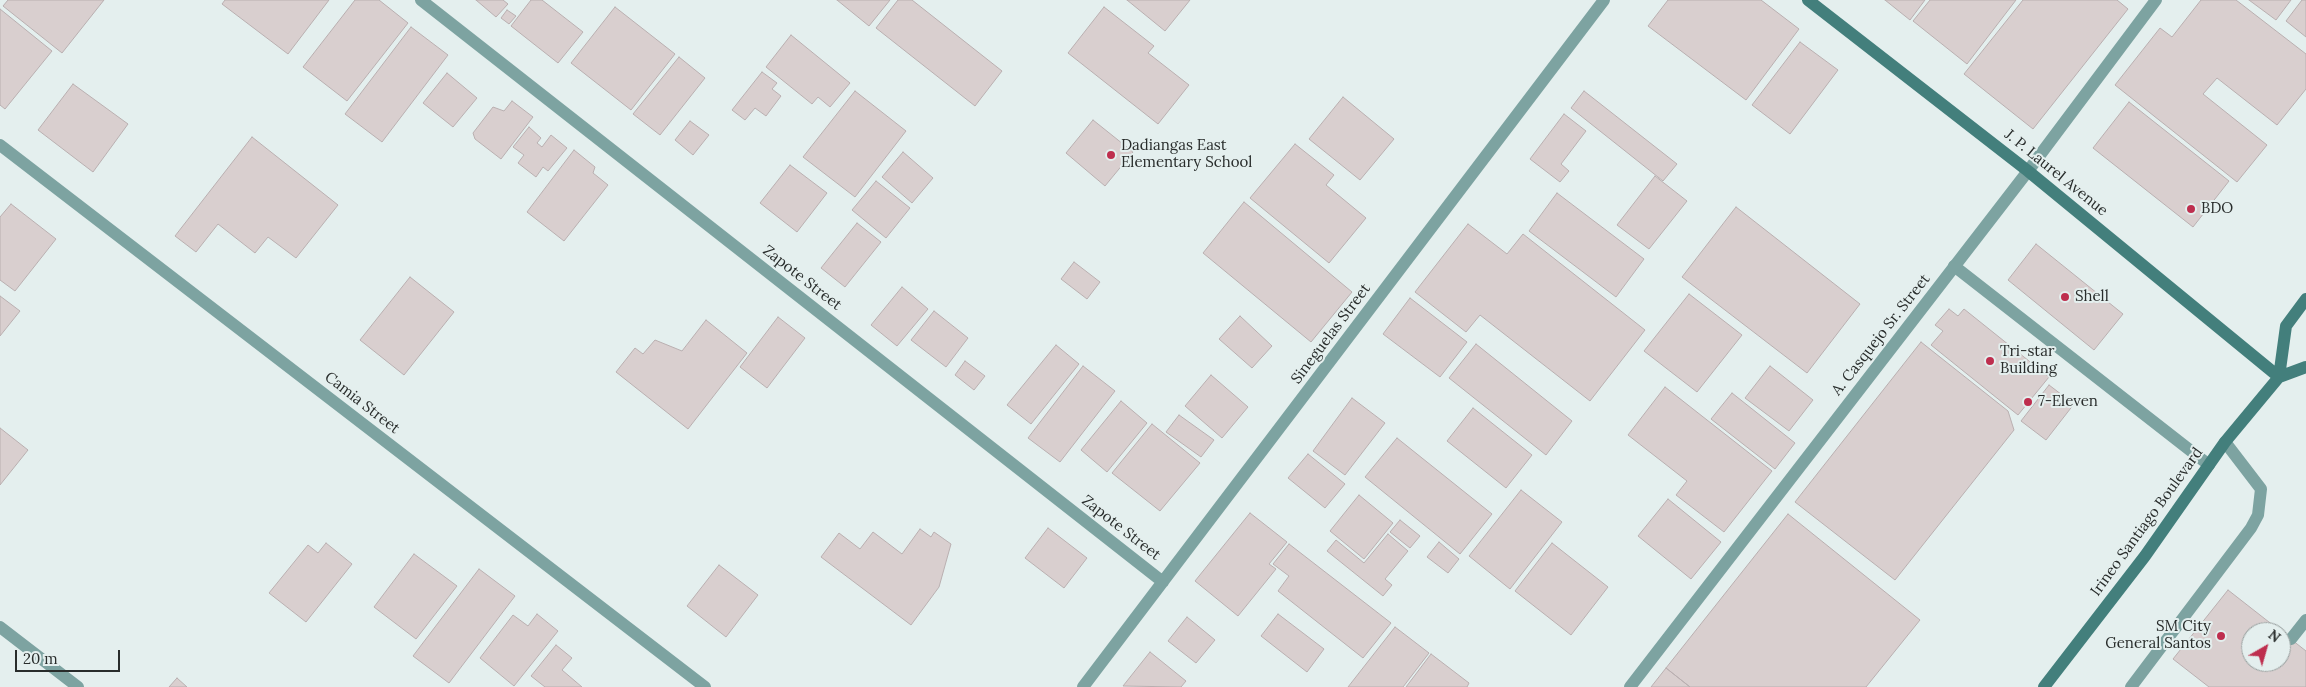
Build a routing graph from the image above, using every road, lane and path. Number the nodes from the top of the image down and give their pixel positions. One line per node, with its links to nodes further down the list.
1 (421, 0): 13 (street, Zapote Street)
2 (1604, 0): 13 (street, Sineguelas Street)
3 (1808, 0): 6 (street, J. P. Laurel Avenue)
4 (2156, 0): 6 (street, A. Casquejo Sr. Street)
5 (0, 145): 18 (street, Camia Street)
6 (2028, 171): 7 (street, A. Casquejo Sr. Street); 10 (street, J. P. Laurel Avenue)
7 (1954, 266): 12 (street); 20 (street, A. Casquejo Sr. Street)
8 (2306, 299): 10 (street)
9 (2306, 367): 10 (street, Irineo Santiago Boulevard)
10 (2279, 377): 11 (street, Irineo Santiago Boulevard)
11 (2225, 442): 12 (street, Irineo Santiago Boulevard); 22 (street)
12 (2208, 465): 21 (street, Irineo Santiago Boulevard)
13 (1163, 582): 19 (street, Sineguelas Street)
14 (2306, 620): 16 (street)
15 (0, 627): 17 (street)
16 (2291, 639)
17 (78, 687)
18 (705, 687)
19 (1083, 687)
20 (1630, 687)
21 (2044, 687)
22 (2131, 687)

